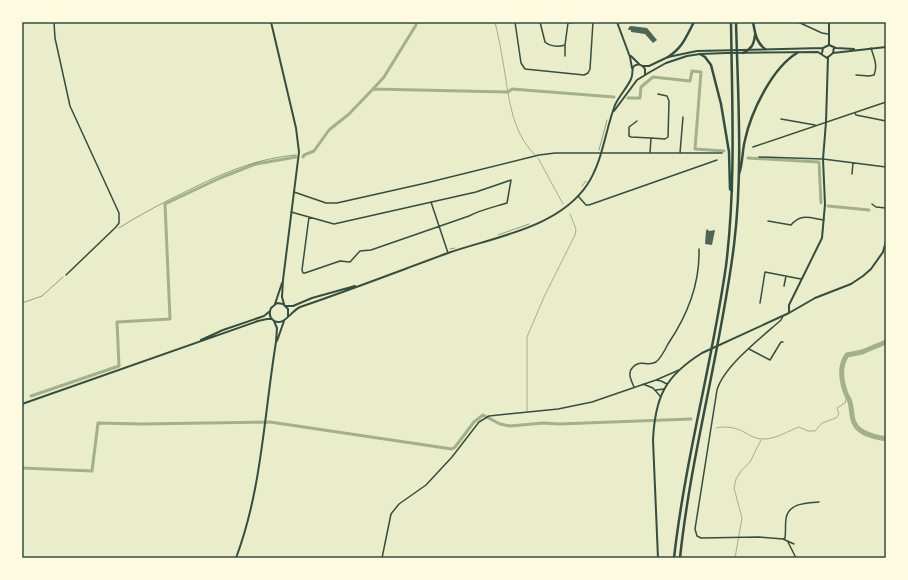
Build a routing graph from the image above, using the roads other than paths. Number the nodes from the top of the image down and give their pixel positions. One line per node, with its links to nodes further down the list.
1 (54, 22): 79 (street)
2 (271, 22): 66 (main road)
3 (515, 22): 6 (street)
4 (540, 22): 17 (street)
5 (575, 22): 14 (street)
6 (593, 22)
7 (617, 22): 26 (main road)
8 (694, 22): 34 (highway)
9 (731, 22): 65 (highway)
10 (736, 22): 64 (highway)
11 (753, 22): 15 (highway)
12 (798, 22): 16 (street)
13 (829, 22): 16 (main road)
14 (568, 23): 17 (street)
15 (755, 34): 23 (highway); 25 (highway)
16 (828, 34): 18 (main road)
17 (565, 45): 33 (street)
18 (829, 45): 19 (main road); 21 (main road)
19 (834, 47): 24 (main road); 30 (main road)
20 (886, 47): 22 (main road)
21 (823, 48): 23 (main road); 32 (main road)
22 (871, 48): 24 (main road); 40 (street)
23 (765, 49): 25 (main road)
24 (861, 49): 30 (main road)
25 (749, 50): 27 (highway)
26 (628, 51): 36 (main road); 37 (main road)
27 (742, 51): 28 (main road); 29 (main road)
28 (726, 52): 31 (main road); 34 (main road)
29 (797, 53): 32 (main road); 64 (highway)
30 (834, 53): 35 (main road)
31 (700, 54): 39 (main road); 65 (highway)
32 (822, 54): 35 (main road)
33 (565, 56)
34 (668, 57): 36 (main road)
35 (828, 58): 50 (main road)
36 (641, 65): 37 (main road); 39 (main road)
37 (632, 69): 38 (main road)
38 (632, 74): 41 (main road); 44 (main road)
39 (645, 74): 41 (main road)
40 (856, 75)
41 (640, 78): 44 (main road)
42 (658, 94): 52 (street)
43 (886, 102): 45 (street)
44 (614, 111): 54 (main road)
45 (855, 112): 48 (street); 50 (street)
46 (683, 117): 56 (street)
47 (780, 119): 51 (street)
48 (886, 120)
49 (637, 121): 52 (street)
50 (826, 122): 51 (street); 59 (main road)
51 (816, 126): 53 (street)
52 (651, 138): 55 (street)
53 (753, 147)
54 (600, 152): 55 (street); 66 (street); 67 (main road)
55 (650, 153): 56 (street)
56 (680, 153): 57 (street)
57 (722, 153)
58 (759, 157): 59 (street)
59 (823, 159): 61 (street); 73 (main road)
60 (718, 160): 67 (street)
61 (852, 163): 62 (street); 63 (street)
62 (886, 167)
63 (852, 174)
64 (738, 176): 115 (highway)
65 (732, 191): 114 (highway)
66 (294, 192): 71 (main road)
67 (578, 196): 78 (main road)
68 (431, 202): 72 (street); 75 (street); 75 (street)
69 (872, 204): 70 (street)
70 (886, 208)
71 (291, 212): 72 (street); 82 (main road)
72 (309, 217): 75 (street)
73 (824, 220): 74 (street); 81 (main road)
74 (768, 221)
75 (440, 226): 78 (street)
76 (886, 240): 89 (main road)
77 (699, 249): 102 (street)
78 (448, 253): 83 (main road)
79 (66, 275)
80 (786, 276): 81 (street); 84 (street); 85 (street)
81 (801, 279): 89 (main road)
82 (283, 280): 86 (main road); 87 (main road)
83 (368, 283): 87 (main road); 90 (main road)
84 (784, 286)
85 (760, 303)
86 (275, 304): 87 (main road); 88 (main road)
87 (285, 305): 90 (main road)
88 (270, 311): 92 (main road); 96 (main road)
89 (789, 313): 91 (main road)
90 (288, 316): 93 (main road)
91 (782, 316): 97 (street); 98 (main road)
92 (273, 320): 93 (main road); 94 (main road); 96 (main road)
93 (284, 321): 94 (main road)
94 (276, 342): 111 (main road)
95 (783, 342): 97 (street)
96 (193, 344): 106 (main road)
97 (749, 349): 108 (street)
98 (678, 370): 99 (street); 101 (main road)
99 (656, 380): 100 (street); 101 (street)
100 (643, 384): 102 (street); 104 (street)
101 (666, 384): 103 (main road)
102 (634, 387): 112 (street)
103 (664, 389): 104 (street); 105 (main road)
104 (656, 390): 105 (street)
105 (660, 396): 113 (main road)
106 (22, 404)
107 (819, 502): 108 (street)
108 (783, 539): 109 (street)
109 (788, 542): 110 (street); 116 (street)
110 (794, 544)
111 (236, 558)
112 (382, 558)
113 (658, 558)
114 (674, 558)
115 (680, 558)
116 (796, 558)

